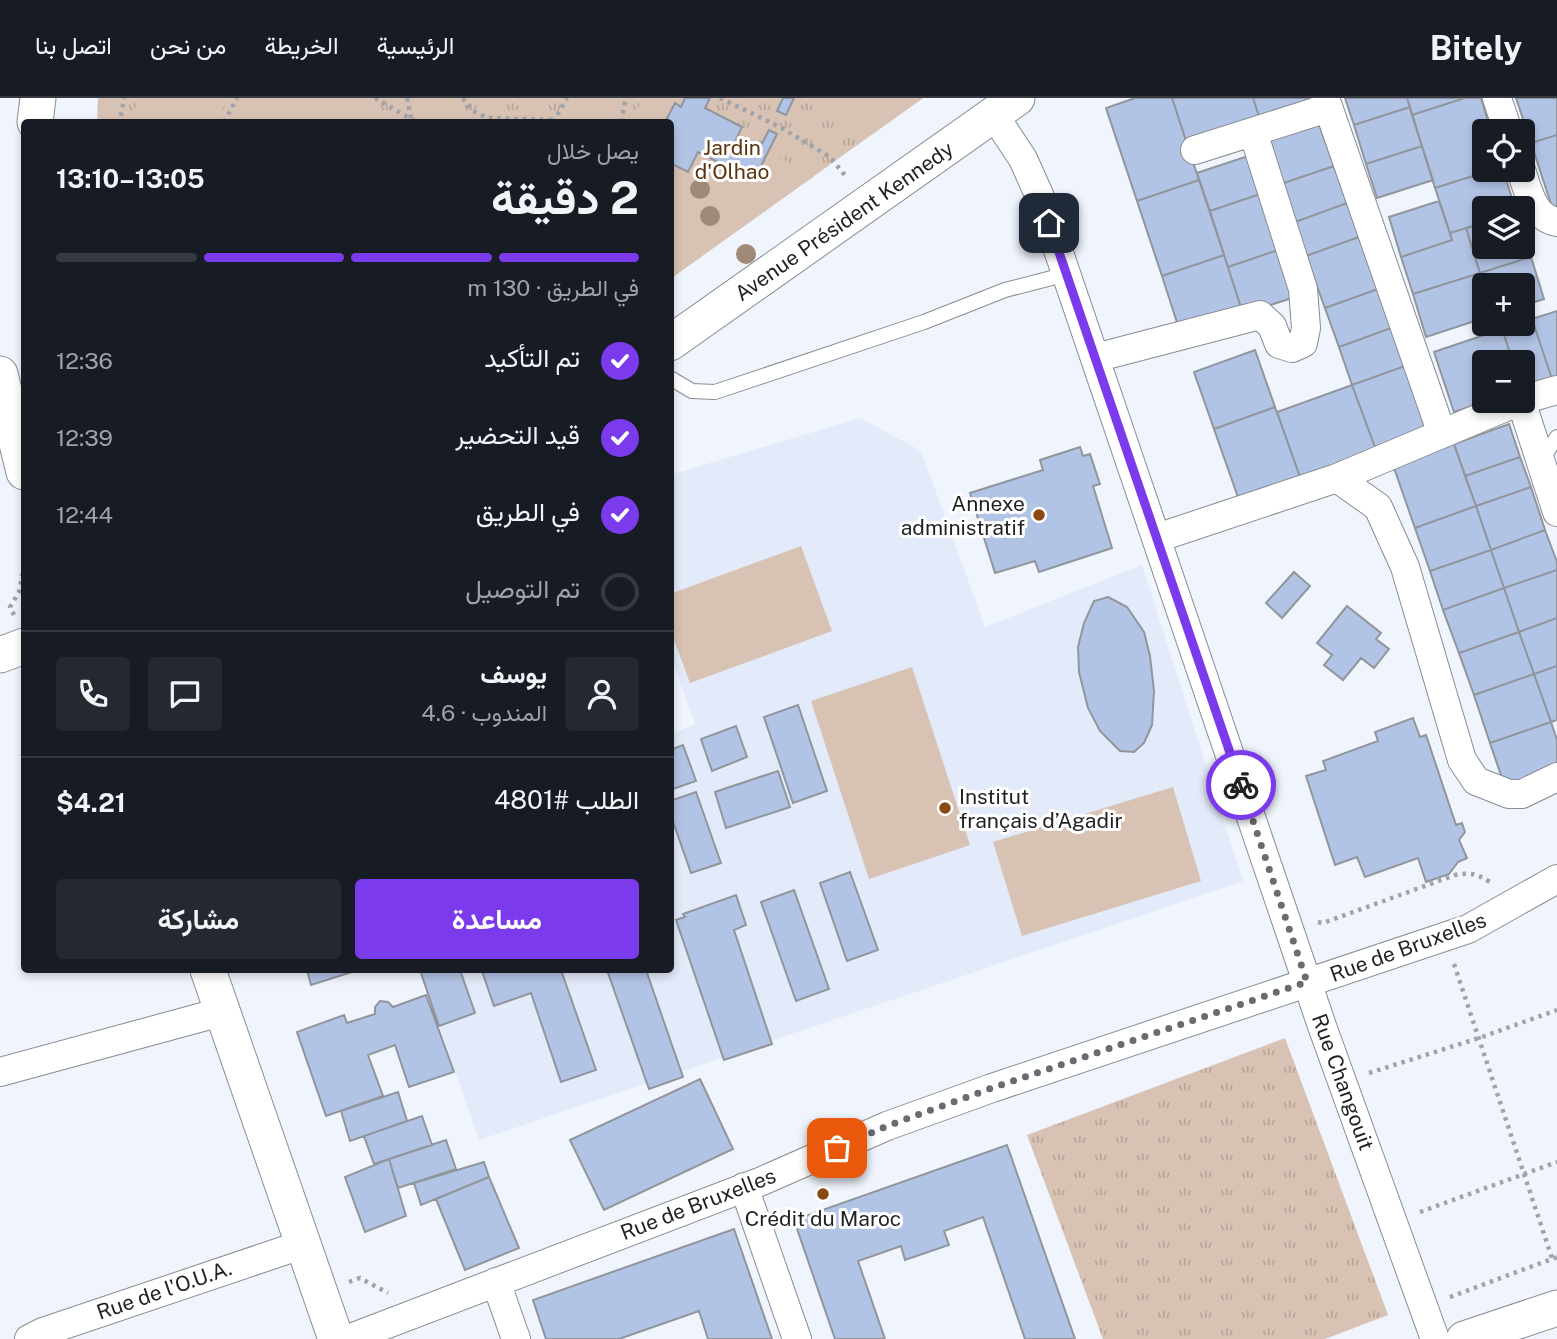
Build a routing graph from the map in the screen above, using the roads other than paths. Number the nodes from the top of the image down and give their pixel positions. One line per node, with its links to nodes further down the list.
1 (38, 98): 5 (street)
2 (1497, 98): 6 (street)
3 (1326, 103): 7 (street); 20 (street)
4 (1006, 107): 11 (street, Rue Changouit); 12 (street, Avenue Président Kennedy)
5 (35, 119)
6 (1504, 119)
7 (1253, 132): 8 (street); 13 (street)
8 (1195, 150)
9 (1526, 182): 10 (street)
10 (1557, 222)
11 (1067, 274): 13 (street, Rue Changouit); 15 (lane)
12 (674, 340)
13 (1096, 358): 25 (street, Rue Changouit)
14 (0, 374): 22 (street)
15 (674, 380)
16 (1557, 390): 17 (street)
17 (1535, 396)
18 (1491, 413): 20 (street)
19 (1530, 413): 21 (street)
20 (1443, 434): 23 (street)
21 (1552, 445): 24 (street)
22 (21, 460)
23 (1337, 478): 25 (street); 28 (street)
24 (1557, 512)
25 (1157, 538): 31 (street, Rue Changouit)
26 (20, 632): 27 (street)
27 (0, 655)
28 (1557, 776)
29 (1557, 879): 31 (street, Rue de Bruxelles)
30 (209, 973): 32 (street)
31 (1307, 982): 34 (street, Rue de Bruxelles); 43 (street, Rue Changouit)
32 (221, 1012): 33 (street); 35 (street)
33 (0, 1072)
34 (744, 1187): 36 (street, Rue de Bruxelles); 42 (street)
35 (301, 1245): 38 (street, Rue de l'O.U.A.); 39 (street)
36 (496, 1282): 40 (street, Rue de Bruxelles); 41 (street)
37 (1557, 1308): 44 (street)
38 (40, 1336)
39 (336, 1339)
40 (348, 1339)
41 (516, 1339)
42 (797, 1339)
43 (1435, 1339)
44 (1464, 1339)

